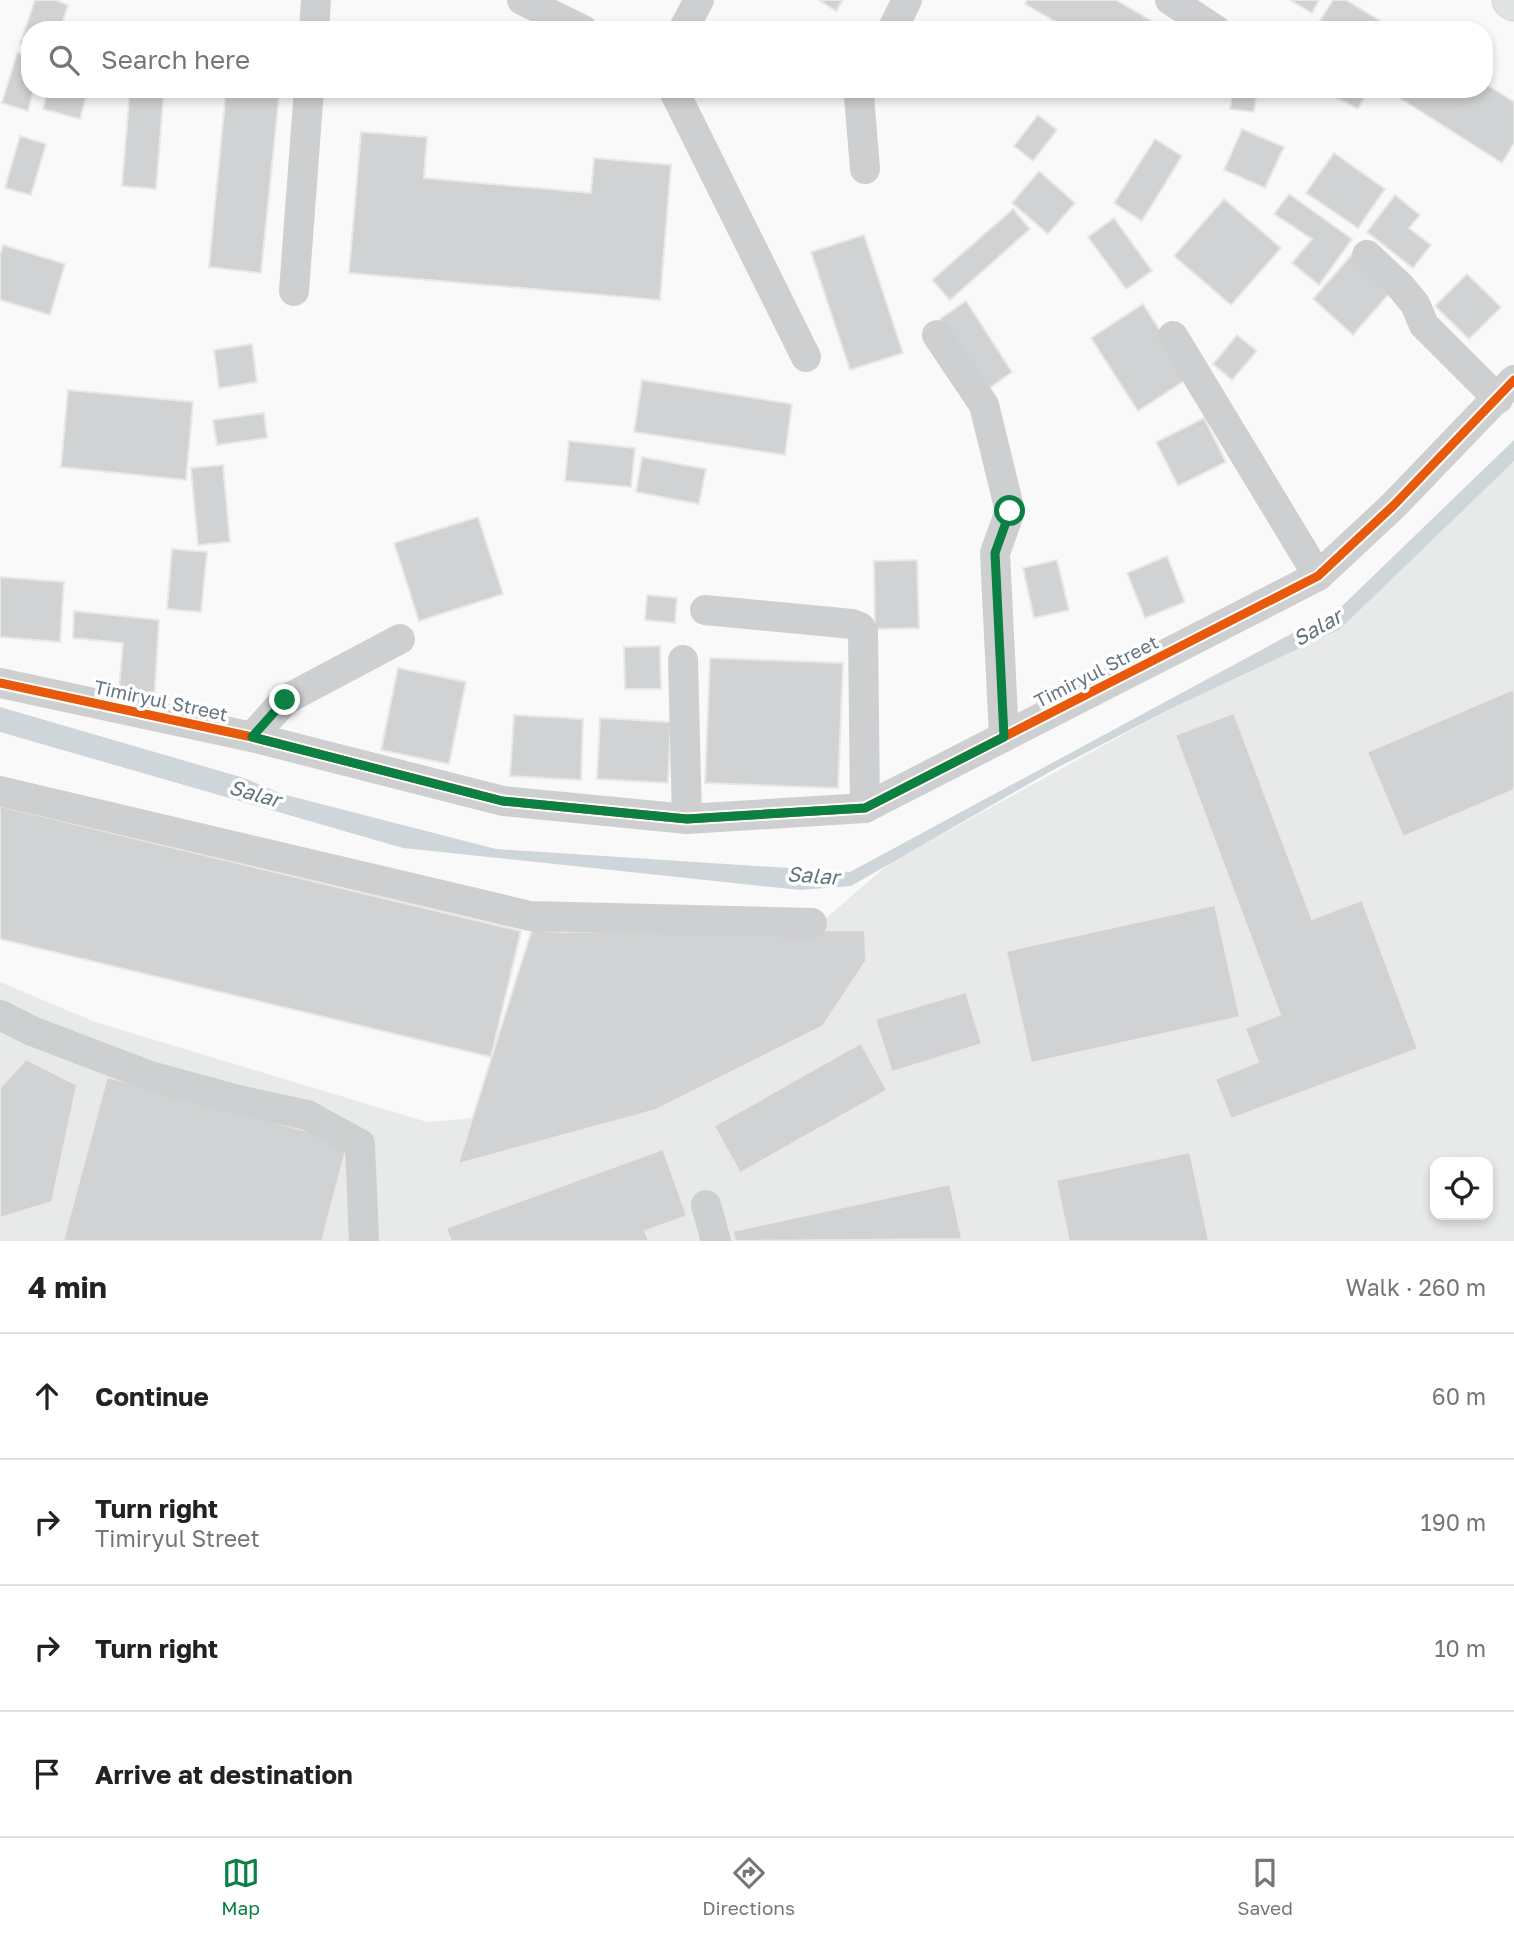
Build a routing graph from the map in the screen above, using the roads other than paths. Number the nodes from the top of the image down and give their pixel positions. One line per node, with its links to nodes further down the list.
1 (316, 0): 6 (street)
2 (522, 0): 7 (street)
3 (699, 0): 8 (street)
4 (907, 0): 9 (street)
5 (1170, 0): 10 (street)
6 (315, 21)
7 (565, 21)
8 (688, 21)
9 (896, 21)
10 (1202, 21)
11 (308, 98): 16 (street)
12 (677, 98): 19 (street)
13 (859, 98): 14 (street)
14 (865, 169)
15 (1367, 255): 20 (street)
16 (294, 291)
17 (937, 335): 27 (street)
18 (1173, 336): 21 (street)
19 (806, 358)
20 (1506, 390): 21 (street, Timiryul Street)
21 (1318, 576): 27 (street, Timiryul Street)
22 (705, 610): 29 (street)
23 (400, 639): 26 (street)
24 (683, 660): 30 (street)
25 (0, 683): 26 (street, Timiryul Street)
26 (252, 737): 30 (street, Timiryul Street)
27 (1004, 737): 29 (street, Timiryul Street)
28 (0, 791): 31 (street)
29 (865, 808): 30 (street, Timiryul Street)
30 (687, 819)
31 (812, 923)
32 (0, 1015): 34 (street)
33 (706, 1205): 35 (street)
34 (364, 1241)
35 (716, 1241)

